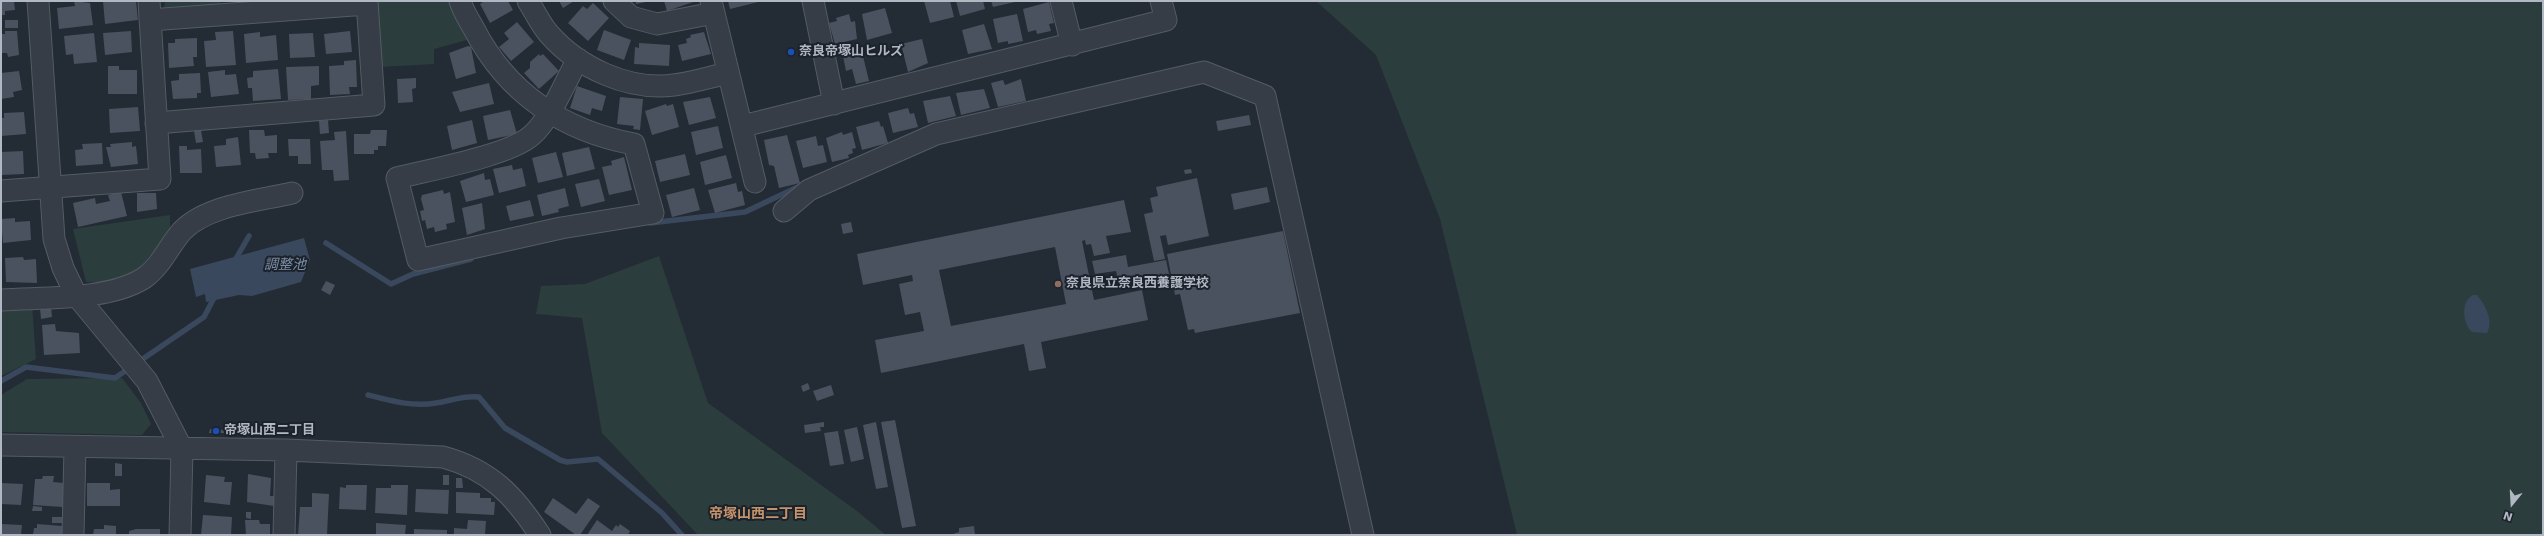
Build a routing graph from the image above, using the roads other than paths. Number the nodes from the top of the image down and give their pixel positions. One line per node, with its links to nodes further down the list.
1 (38, 1): 19 (street)
2 (460, 1): 15 (street)
3 (528, 1): 12 (street)
4 (614, 1): 9 (street)
5 (813, 1): 14 (street)
6 (1061, 1): 11 (street)
7 (1161, 1): 11 (street)
8 (367, 3): 10 (street); 16 (street)
9 (713, 7): 13 (street)
10 (149, 10): 16 (street)
11 (1072, 45): 14 (street)
12 (578, 60): 13 (street); 15 (street)
13 (728, 73): 17 (street)
14 (834, 104): 17 (street)
15 (549, 112): 15 (street)
16 (156, 123): 19 (street)
17 (743, 126): 18 (street)
18 (755, 182)
19 (50, 187): 20 (street); 23 (street)
20 (1, 191)
21 (292, 193): 23 (street)
22 (784, 211): 33 (street)
23 (76, 295): 24 (street); 27 (street)
24 (1, 300)
25 (1, 445): 26 (street)
26 (75, 447): 27 (street); 29 (street)
27 (182, 449): 28 (street); 30 (street)
28 (286, 450): 31 (street); 32 (street)
29 (73, 535)
30 (180, 535)
31 (284, 535)
32 (540, 535)
33 (1363, 535)

